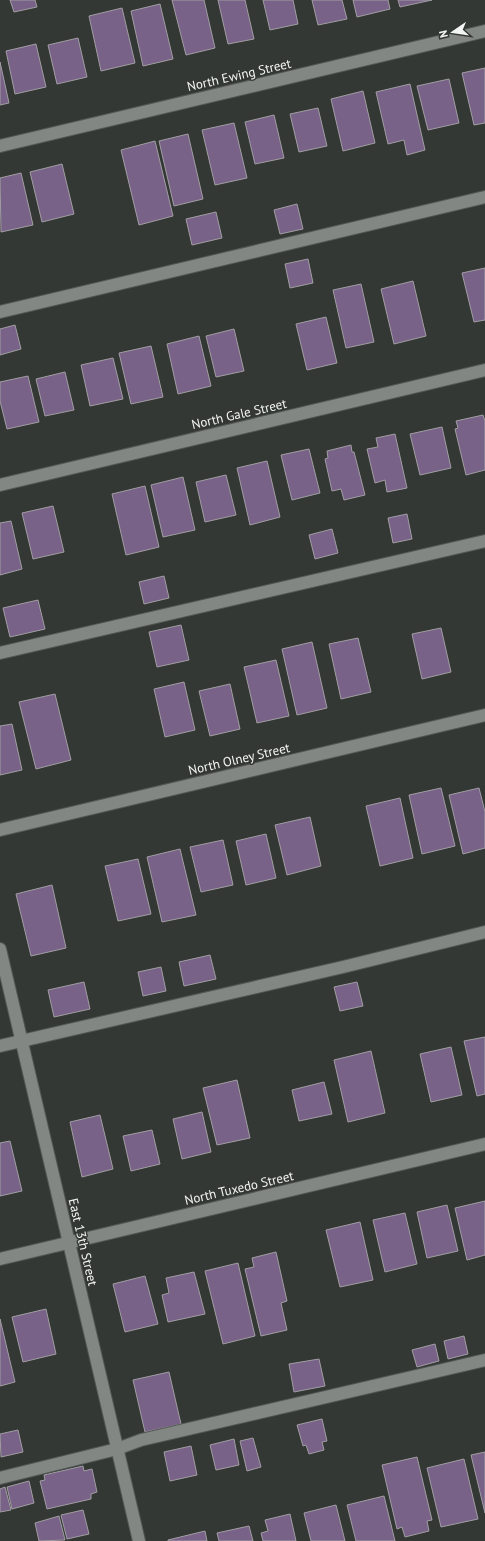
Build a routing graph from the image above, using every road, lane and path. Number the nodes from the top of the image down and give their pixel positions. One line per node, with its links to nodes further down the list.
1 (485, 31): 2 (street, North Ewing Street)
2 (0, 146)
3 (485, 197): 4 (street)
4 (0, 312)
5 (485, 370): 6 (street, North Gale Street)
6 (0, 485)
7 (485, 541): 8 (street)
8 (0, 653)
9 (485, 715): 10 (street, North Olney Street)
10 (0, 830)
11 (485, 932): 13 (street)
12 (0, 949): 13 (street, East 13th Street)
13 (21, 1041): 14 (street); 16 (street, East 13th Street)
14 (0, 1046)
15 (485, 1144): 16 (street, North Tuxedo Street)
16 (69, 1243): 17 (street, North Tuxedo Street); 19 (street, East 13th Street)
17 (0, 1259)
18 (485, 1360): 19 (street)
19 (117, 1449): 20 (street); 21 (street, East 13th Street)
20 (0, 1478)
21 (139, 1541)

